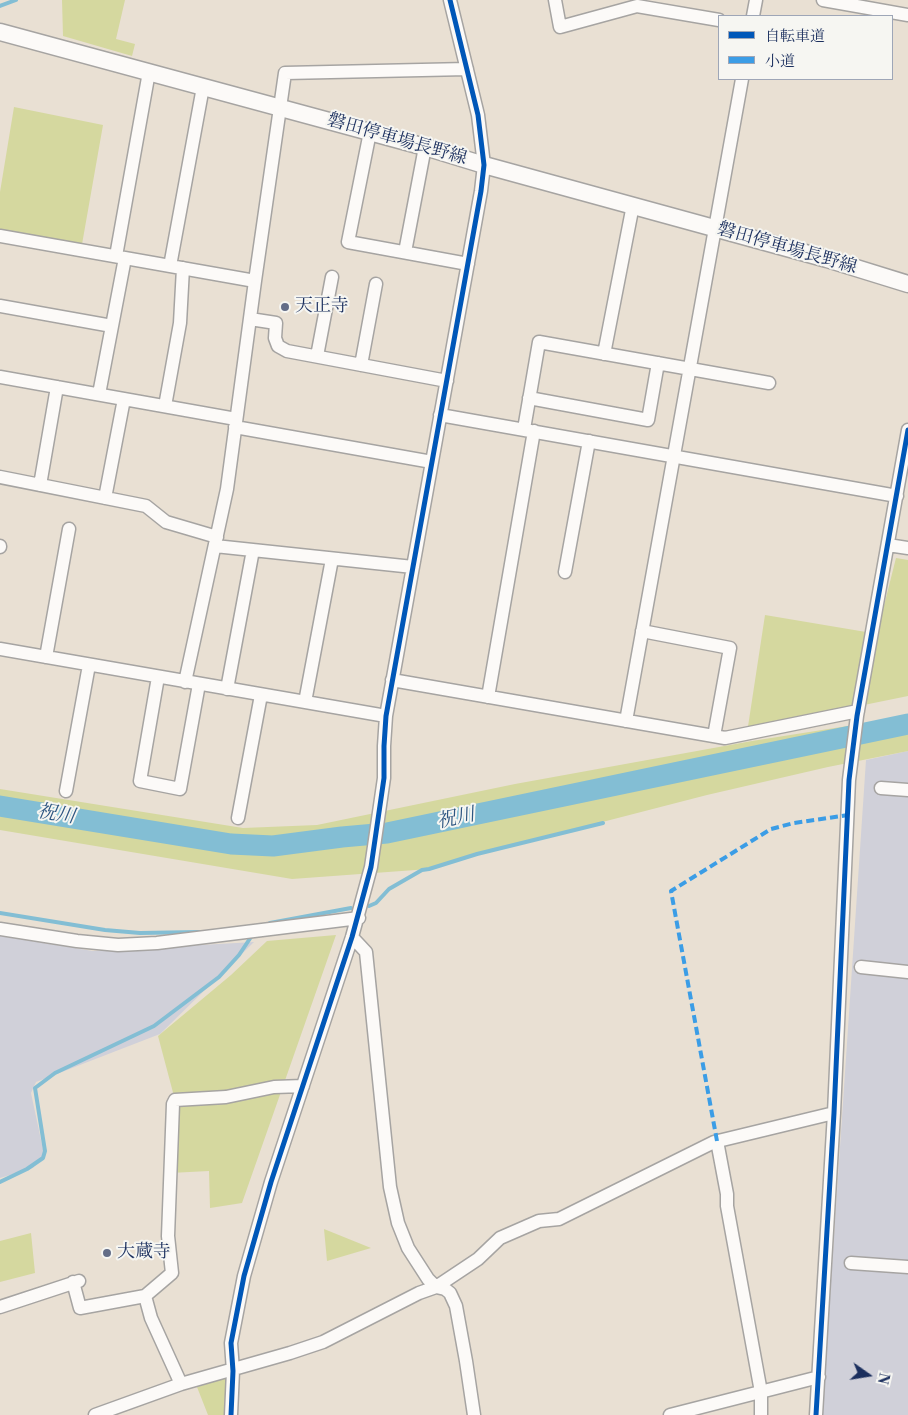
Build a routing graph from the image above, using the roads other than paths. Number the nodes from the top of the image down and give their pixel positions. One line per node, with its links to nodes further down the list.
1 (450, 0): 9 (street)
2 (555, 0): 7 (street)
3 (756, 0): 5 (street)
4 (823, 0): 6 (street)
5 (753, 15)
6 (908, 15)
7 (718, 20)
8 (0, 32): 10 (main road, 磐田停車場長野線)
9 (467, 69): 13 (street); 16 (street)
10 (149, 72): 12 (main road, 磐田停車場長野線); 21 (street)
11 (742, 80): 18 (street)
12 (203, 87): 13 (main road, 磐田停車場長野線); 23 (street)
13 (280, 108): 14 (main road, 磐田停車場長野線); 26 (street)
14 (370, 132): 15 (main road, 磐田停車場長野線); 20 (street)
15 (426, 147): 16 (main road, 磐田停車場長野線); 20 (street)
16 (484, 165): 17 (main road, 磐田停車場長野線); 22 (street)
17 (633, 205): 18 (main road, 磐田停車場長野線); 32 (street)
18 (715, 228): 28 (main road, 磐田停車場長野線); 36 (street)
19 (0, 236): 21 (street)
20 (406, 252): 22 (street)
21 (120, 257): 23 (street); 31 (street)
22 (468, 264): 38 (street)
23 (170, 266): 24 (street)
24 (183, 268): 26 (street); 44 (street)
25 (332, 276): 33 (street)
26 (255, 281): 30 (street)
27 (376, 284): 35 (street)
28 (908, 284)
29 (0, 306): 31 (street)
30 (250, 319): 33 (street); 46 (street)
31 (112, 326): 41 (street)
32 (604, 354): 34 (street); 42 (street)
33 (317, 356): 35 (street)
34 (658, 363): 36 (street); 42 (street)
35 (362, 365): 38 (street)
36 (690, 369): 39 (street); 50 (street)
37 (0, 376): 40 (street)
38 (447, 380): 45 (street)
39 (769, 383)
40 (57, 387): 41 (street); 53 (street)
41 (99, 394): 43 (street)
42 (529, 398): 47 (street)
43 (124, 399): 44 (street); 55 (street)
44 (165, 406): 46 (street)
45 (440, 415): 47 (street); 51 (street)
46 (235, 423): 51 (street); 57 (street)
47 (529, 430): 49 (street); 74 (street)
48 (908, 430): 54 (street)
49 (589, 441): 50 (street); 63 (street)
50 (674, 457): 54 (street); 64 (street)
51 (432, 462): 62 (street)
52 (0, 478): 53 (street)
53 (40, 485): 55 (street)
54 (897, 496): 58 (street)
55 (105, 498): 57 (street)
56 (69, 529): 66 (street)
57 (216, 542): 60 (street); 70 (street)
58 (888, 545): 59 (street); 76 (street)
59 (908, 548)
60 (253, 550): 61 (street); 72 (street)
61 (332, 559): 62 (street); 75 (street)
62 (412, 567): 69 (street)
63 (565, 572)
64 (642, 631): 78 (street); 79 (street)
65 (0, 649): 66 (street)
66 (46, 657): 67 (street)
67 (89, 665): 68 (street); 82 (street)
68 (158, 677): 70 (street); 71 (street)
69 (392, 680): 74 (street); 77 (street)
70 (186, 682): 71 (street)
71 (199, 684): 72 (street)
72 (226, 689): 73 (street)
73 (261, 695): 75 (street); 83 (street)
74 (488, 696): 78 (street)
75 (305, 702): 77 (street)
76 (858, 714): 79 (street); 90 (street)
77 (386, 716): 84 (street)
78 (626, 720): 79 (street)
79 (714, 736)
80 (881, 788): 81 (street)
81 (908, 790)
82 (66, 791)
83 (238, 818)
84 (358, 918): 85 (street); 86 (street)
85 (0, 929)
86 (352, 937): 89 (street); 94 (street)
87 (861, 967): 88 (street)
88 (908, 972)
89 (303, 1086): 95 (street); 97 (street)
90 (834, 1113): 91 (street); 98 (street)
91 (717, 1141): 94 (street); 100 (street)
92 (851, 1263): 93 (street)
93 (908, 1267)
94 (436, 1287): 97 (street); 103 (street)
95 (144, 1296): 96 (street); 99 (street)
96 (0, 1307)
97 (233, 1370): 99 (street); 102 (street)
98 (819, 1377): 100 (street); 106 (street)
99 (181, 1384): 101 (street)
100 (761, 1392): 104 (street); 105 (street)
101 (96, 1415)
102 (231, 1415)
103 (474, 1415)
104 (670, 1415)
105 (761, 1415)
106 (816, 1415)

